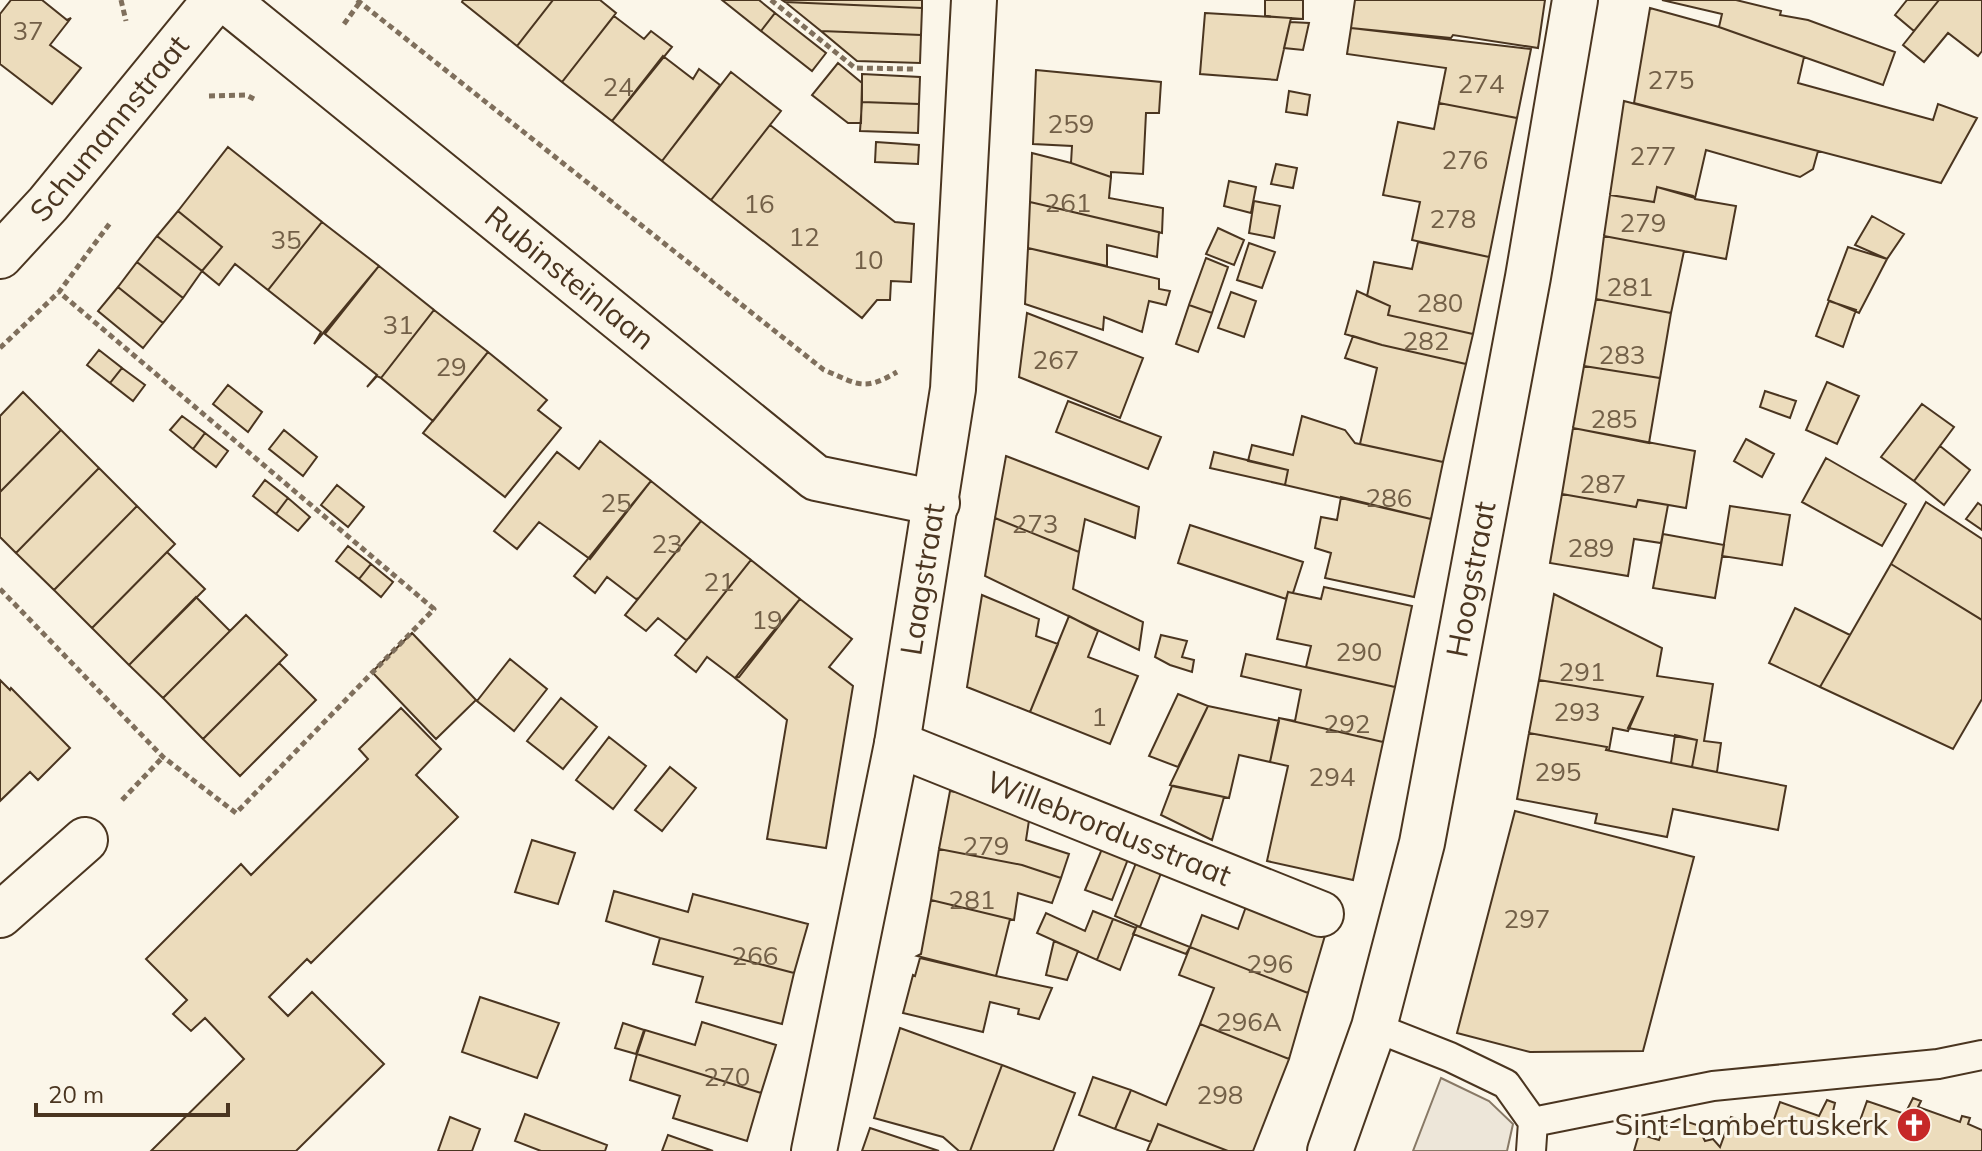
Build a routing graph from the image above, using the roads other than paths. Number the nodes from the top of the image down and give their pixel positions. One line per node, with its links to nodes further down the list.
1 (215, 0): 5 (street, Schumannstraat)
2 (226, 0): 6 (street, Rubinsteinlaan)
3 (974, 0): 6 (street, Laagstraat)
4 (1575, 0): 11 (street, Hoogstraat)
5 (0, 256)
6 (937, 503): 7 (street, Laagstraat)
7 (897, 744): 9 (street, Willebrordusstraat); 14 (street, Laagstraat)
8 (85, 840): 10 (street)
9 (1321, 914)
10 (0, 915)
11 (1374, 1027): 13 (lane); 15 (street, Hoogstraat)
12 (1982, 1055): 13 (lane)
13 (1533, 1122): 16 (lane)
14 (814, 1151)
15 (1330, 1151)
16 (1531, 1151)

